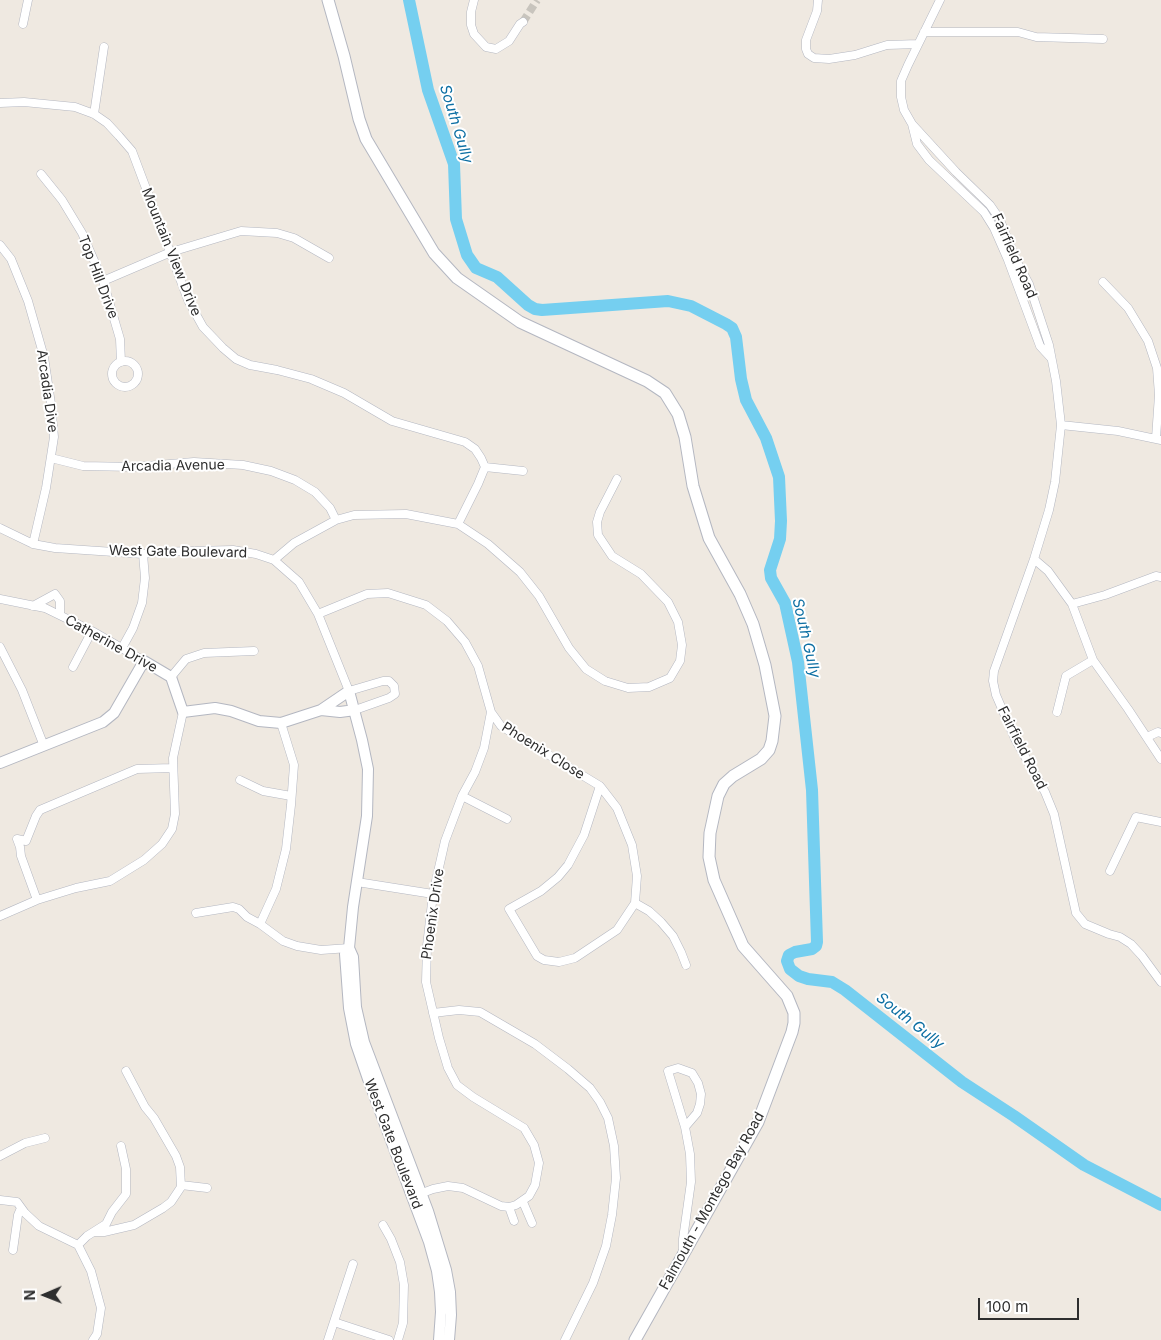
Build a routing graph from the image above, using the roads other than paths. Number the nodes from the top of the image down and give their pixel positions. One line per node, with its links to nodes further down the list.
1 (28, 0): 7 (street)
2 (328, 0): 97 (main road, Falmouth - Montego Bay Road)
3 (474, 0): 6 (street)
4 (818, 0): 10 (street)
5 (940, 0): 8 (street, Fairfield Road)
6 (523, 22)
7 (23, 24)
8 (924, 32): 9 (street); 10 (street, Fairfield Road)
9 (1103, 39)
10 (918, 44): 21 (street, Fairfield Road)
11 (104, 47): 13 (street)
12 (0, 103): 13 (street, Mountain View Drive)
13 (94, 114): 16 (street, Mountain View Drive)
14 (41, 174): 18 (street, Top Hill Drive)
15 (0, 245): 23 (street, Arcadia Dive)
16 (171, 252): 17 (street); 18 (street); 24 (street, Mountain View Drive)
17 (329, 258)
18 (103, 282): 20 (street, Top Hill Drive)
19 (1103, 282): 22 (street)
20 (121, 362)
21 (1061, 425): 22 (street); 32 (street, Fairfield Road)
22 (1158, 439)
23 (50, 458): 27 (street, Arcadia Avenue); 30 (street, Arcadia Dive)
24 (484, 467): 25 (street); 28 (street)
25 (523, 472)
26 (617, 479): 28 (street)
27 (336, 520): 28 (street); 33 (street)
28 (458, 524)
29 (0, 528): 30 (street, West Gate Boulevard)
30 (34, 544): 31 (street, West Gate Boulevard)
31 (143, 554): 33 (street, West Gate Boulevard); 42 (street)
32 (1034, 559): 36 (street); 77 (street, Fairfield Road)
33 (274, 560): 38 (street, West Gate Boulevard)
34 (1161, 577): 36 (street)
35 (0, 599): 37 (street, Catherine Drive)
36 (1072, 604): 44 (street)
37 (33, 606): 39 (street, Catherine Drive); 39 (street)
38 (318, 614): 48 (street, West Gate Boulevard); 52 (street, Phoenix Drive)
39 (60, 615): 40 (street, Catherine Drive)
40 (92, 631): 42 (street, Catherine Drive); 46 (street)
41 (0, 647): 57 (street)
42 (122, 648): 45 (street, Catherine Drive)
43 (254, 651): 47 (street)
44 (1093, 660): 53 (street); 56 (street)
45 (144, 661): 47 (street, Catherine Drive); 57 (street)
46 (73, 667)
47 (171, 677): 51 (street, Catherine Drive)
48 (349, 691): 49 (street); 50 (street, West Gate Boulevard); 50 (street)
49 (320, 710): 50 (street); 54 (street)
50 (355, 710): 68 (street, West Gate Boulevard)
51 (183, 712): 54 (street); 60 (street)
52 (491, 712): 62 (street, Phoenix Close); 64 (street, Phoenix Drive)
53 (1057, 712)
54 (282, 723): 63 (street)
55 (1161, 733): 56 (street)
56 (1147, 738): 58 (street)
57 (44, 746): 59 (street)
58 (1161, 759)
59 (0, 763)
60 (172, 768): 70 (street); 70 (street)
61 (240, 780): 63 (street)
62 (600, 786): 71 (street, Phoenix Close); 71 (street, Phoenix Close)
63 (291, 796): 74 (street)
64 (462, 796): 65 (street); 69 (street, Phoenix Drive)
65 (507, 819)
66 (1161, 822): 67 (street)
67 (1110, 870)
68 (357, 882): 69 (street); 75 (street, West Gate Boulevard)
69 (433, 894): 78 (street, Phoenix Drive)
70 (37, 900): 73 (street)
71 (635, 904): 76 (street)
72 (196, 913): 74 (street)
73 (0, 916)
74 (260, 924): 75 (street)
75 (349, 948): 86 (street, West Gate Boulevard)
76 (686, 965)
77 (1161, 982)
78 (433, 1013): 88 (street, Phoenix Drive); 106 (street)
79 (126, 1071): 84 (street)
80 (685, 1127): 80 (street); 97 (street)
81 (44, 1138): 83 (street)
82 (121, 1146): 94 (street)
83 (0, 1156)
84 (181, 1185): 85 (street); 94 (street)
85 (207, 1188)
86 (417, 1195): 89 (street); 104 (street, West Gate Boulevard); 105 (street, West Gate Boulevard)
87 (0, 1200): 90 (street)
88 (524, 1202): 89 (street); 92 (street)
89 (509, 1207): 91 (street)
90 (21, 1208): 95 (street); 96 (street)
91 (514, 1221)
92 (532, 1223)
93 (382, 1226): 103 (street)
94 (94, 1232): 95 (street)
95 (78, 1244): 100 (street)
96 (13, 1250)
97 (683, 1253): 107 (main road, Falmouth - Montego Bay Road)
98 (352, 1264): 99 (street)
99 (334, 1322): 101 (street); 102 (street)
100 (93, 1340)
101 (328, 1340)
102 (389, 1340)
103 (398, 1340)
104 (439, 1340)
105 (449, 1340)
106 (565, 1340)
107 (635, 1340)

